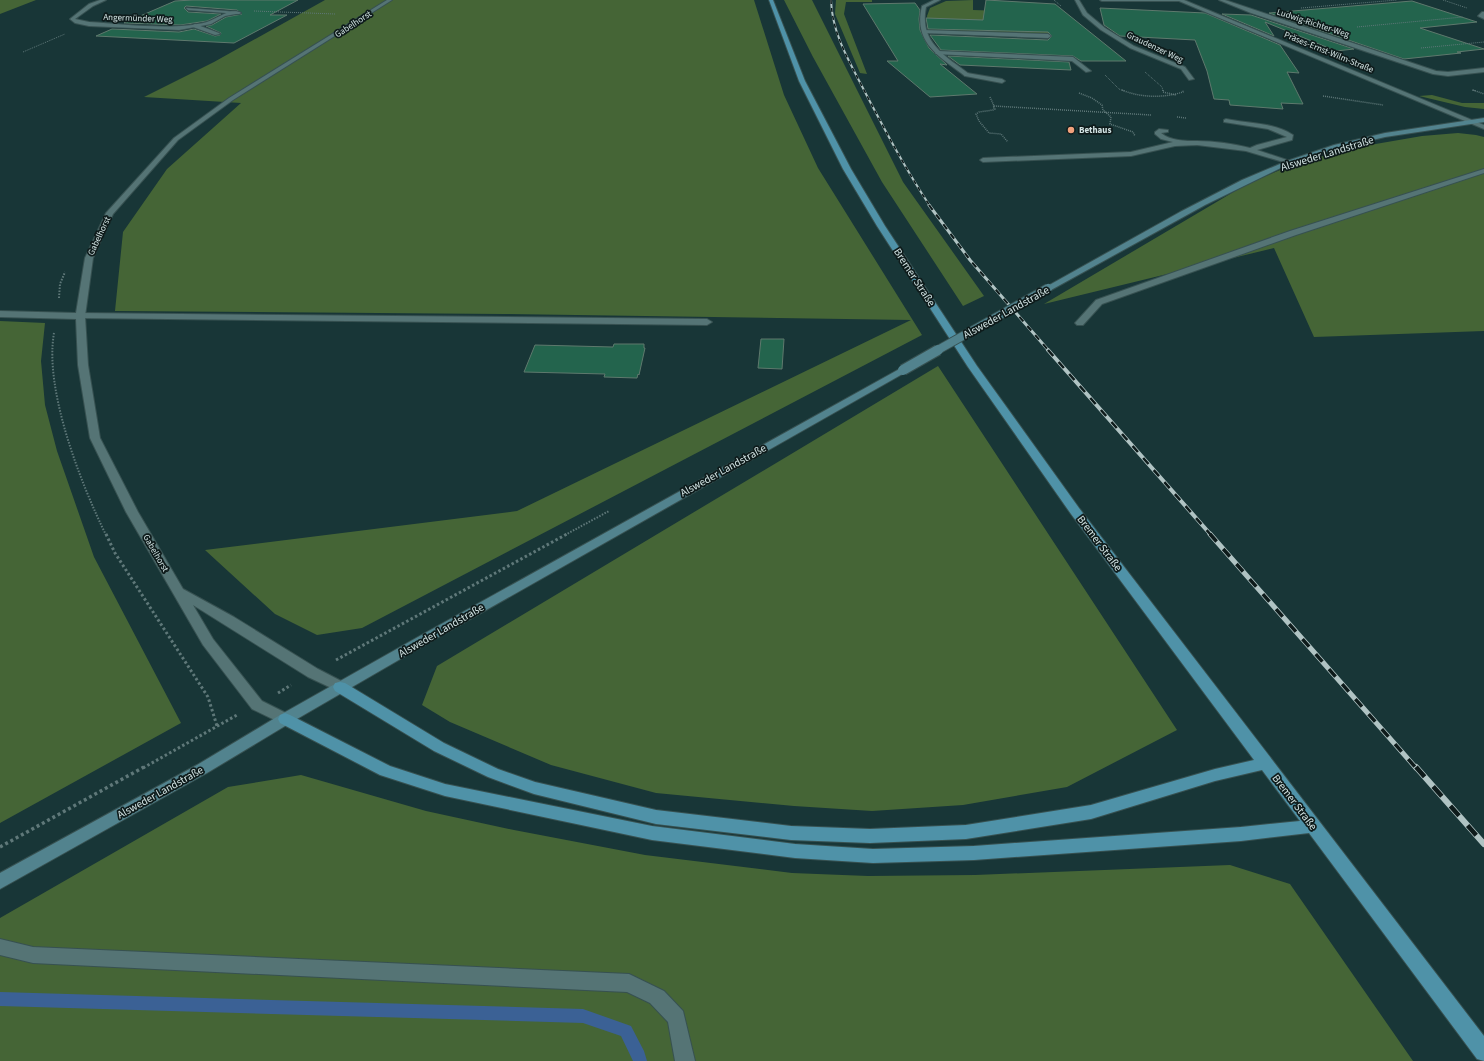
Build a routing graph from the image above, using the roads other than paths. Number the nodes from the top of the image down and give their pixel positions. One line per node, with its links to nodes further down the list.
1 (104, 0): 10 (street, Angermünder Weg)
2 (390, 0): 30 (street, Gabelhorst)
3 (771, 0): 36 (main road, Bremer Straße)
4 (938, 0): 11 (street)
5 (1077, 0): 17 (street, Graudenzer Weg)
6 (1102, 0): 7 (street)
7 (1181, 0): 21 (street, Präses-Ernst-Wilm-Straße)
8 (1221, 0): 15 (street, Ludwig-Richter-Weg)
9 (188, 9): 10 (street, Angermünder Weg)
10 (195, 26): 12 (street)
11 (924, 31): 13 (street); 14 (street)
12 (217, 34)
13 (1048, 36)
14 (938, 53): 16 (street); 18 (street)
15 (1484, 70)
16 (1088, 71)
17 (1190, 79)
18 (1002, 81)
19 (1484, 120): 21 (main road, Alsweder Landstraße)
20 (1226, 121): 25 (street)
21 (1472, 122): 22 (street, Präses-Ernst-Wilm-Straße); 27 (main road, Alsweder Landstraße)
22 (1484, 127)
23 (1166, 131): 24 (street)
24 (1183, 143): 25 (street); 26 (street)
25 (1251, 150): 27 (street)
26 (983, 160)
27 (1290, 162): 34 (main road, Alsweder Landstraße, bridge)
28 (1484, 171): 32 (street)
29 (0, 314): 30 (street)
30 (80, 316): 31 (street); 33 (street, Gabelhorst)
31 (707, 322)
32 (1080, 323)
33 (178, 591): 34 (street); 35 (street, Gabelhorst)
34 (340, 687): 35 (main road, Alsweder Landstraße); 36 (main road)
35 (285, 719): 37 (main road); 38 (main road, Alsweder Landstraße)
36 (1266, 763): 37 (main road, Bremer Straße)
37 (1313, 826): 40 (main road, Bremer Straße)
38 (0, 882)
39 (0, 947): 41 (street)
40 (1484, 1052)
41 (685, 1061)

